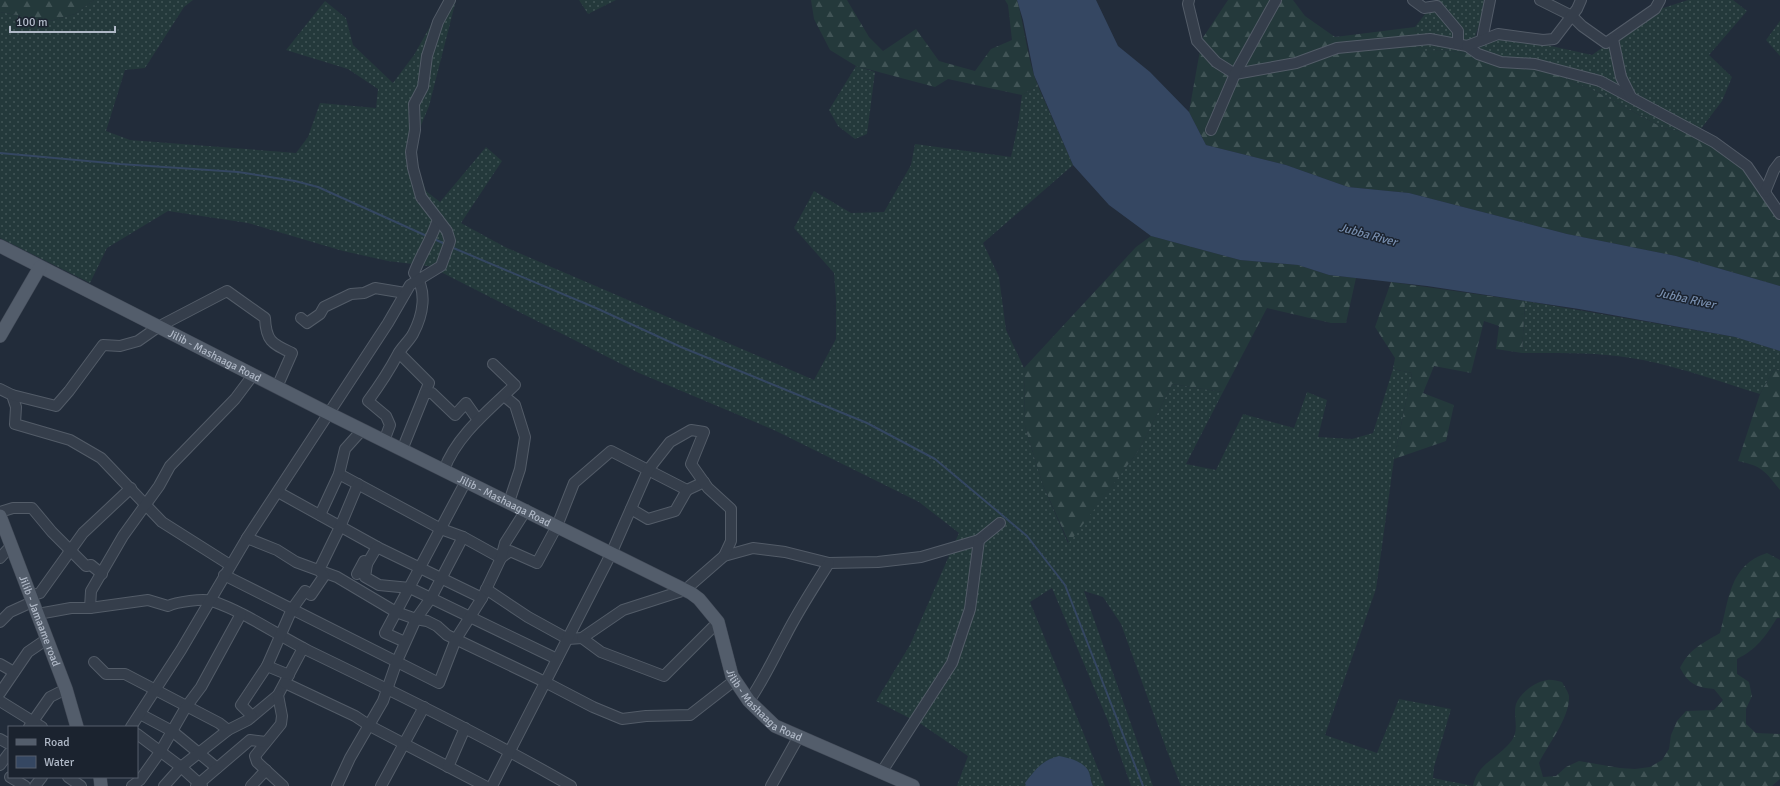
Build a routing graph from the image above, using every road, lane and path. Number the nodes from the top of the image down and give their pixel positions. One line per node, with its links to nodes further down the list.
1 (450, 0): 19 (street)
2 (1189, 0): 13 (street)
3 (1276, 0): 13 (street)
4 (1413, 0): 12 (street)
5 (1490, 0): 11 (street)
6 (1540, 0): 9 (street)
7 (1581, 0): 9 (street)
8 (1660, 0): 10 (street)
9 (1572, 16): 10 (street); 11 (street)
10 (1613, 39): 14 (street)
11 (1482, 40): 12 (street)
12 (1462, 45): 13 (street); 14 (street)
13 (1235, 74): 15 (street)
14 (1632, 98): 17 (street)
15 (1211, 130)
16 (1780, 162): 17 (street)
17 (1765, 192): 18 (street)
18 (1780, 214)
19 (438, 219): 22 (street); 22 (street)
20 (0, 246): 21 (main road, Jilib - Mashaaga Road)
21 (40, 267): 25 (main road, Jilib - Mashaaga Road); 26 (main road)
22 (419, 280): 23 (street); 27 (street)
23 (405, 292): 24 (street); 35 (street)
24 (301, 318)
25 (158, 327): 29 (main road, Jilib - Mashaaga Road); 30 (street); 33 (street)
26 (1, 332)
27 (399, 353): 32 (street); 38 (street)
28 (493, 364): 34 (street)
29 (253, 374): 30 (main road, Jilib - Mashaaga Road); 50 (street)
30 (277, 387): 35 (main road, Jilib - Mashaaga Road)
31 (0, 389): 33 (street)
32 (425, 393): 36 (street); 39 (street)
33 (12, 395): 46 (street)
34 (504, 396): 36 (street); 49 (street)
35 (328, 413): 37 (main road, Jilib - Mashaaga Road); 48 (street)
36 (478, 420): 40 (street)
37 (362, 430): 38 (main road, Jilib - Mashaaga Road); 42 (street)
38 (384, 441): 39 (main road, Jilib - Mashaaga Road)
39 (402, 450): 40 (main road, Jilib - Mashaaga Road)
40 (444, 470): 43 (main road, Jilib - Mashaaga Road)
41 (648, 470): 44 (street); 47 (street); 51 (street); 57 (street)
42 (338, 474): 45 (street); 54 (street)
43 (466, 482): 49 (main road, Jilib - Mashaaga Road); 59 (street)
44 (704, 482): 47 (street); 67 (street)
45 (358, 484): 58 (street); 59 (street)
46 (130, 488): 50 (street); 65 (street)
47 (687, 490): 51 (street)
48 (278, 492): 54 (street); 61 (street)
49 (509, 502): 52 (main road, Jilib - Mashaaga Road)
50 (145, 504): 71 (street); 74 (street)
51 (631, 509): 66 (street)
52 (526, 510): 57 (main road, Jilib - Mashaaga Road); 69 (street)
53 (0, 512): 65 (street)
54 (320, 515): 58 (street)
55 (0, 516): 63 (main road, Jilib - Jamaame road)
56 (1000, 523): 62 (street)
57 (558, 526): 66 (main road, Jilib - Mashaaga Road); 69 (street)
58 (340, 527): 64 (street); 73 (street)
59 (441, 528): 60 (street); 72 (street)
60 (463, 537): 69 (street); 77 (street)
61 (247, 538): 71 (street); 73 (street)
62 (978, 540): 70 (street); 141 (street)
63 (7, 542): 68 (street); 83 (main road, Jilib - Jamaame road)
64 (377, 547): 72 (street); 76 (street)
65 (70, 549): 74 (street); 83 (street)
66 (611, 554): 80 (main road, Jilib - Mashaaga Road); 95 (street)
67 (724, 556): 70 (street); 80 (street)
68 (0, 558)
69 (501, 558): 81 (street)
70 (829, 563): 116 (street)
71 (230, 565): 75 (street)
72 (420, 569): 77 (street); 78 (street)
73 (319, 570): 79 (street); 86 (street)
74 (102, 574): 85 (street)
75 (224, 575): 84 (street); 86 (street)
76 (361, 575): 78 (street); 79 (street)
77 (441, 579): 81 (street); 82 (street)
78 (410, 588): 82 (street); 87 (street)
79 (358, 589): 87 (street)
80 (685, 590): 93 (main road, Jilib - Mashaaga Road); 96 (street)
81 (484, 594): 90 (street); 95 (street)
82 (431, 598): 90 (street); 91 (street)
83 (31, 599): 88 (main road, Jilib - Jamaame road); 92 (street)
84 (210, 600): 85 (street); 89 (street); 111 (street)
85 (90, 608): 88 (street)
86 (292, 608): 94 (street); 102 (street)
87 (396, 612): 91 (street); 99 (street)
88 (38, 614): 97 (main road, Jilib - Jamaame road)
89 (241, 614): 94 (street); 117 (street)
90 (469, 617): 98 (street); 101 (street)
91 (416, 619): 98 (street); 99 (street)
92 (0, 622)
93 (718, 622): 96 (street); 108 (main road, Jilib - Mashaaga Road)
94 (281, 635): 100 (street); 105 (street)
95 (568, 638): 96 (street); 101 (street)
96 (582, 638)
97 (47, 639): 106 (street); 110 (main road, Jilib - Jamaame road)
98 (456, 639): 102 (street); 109 (street)
99 (405, 642): 102 (street)
100 (303, 648): 107 (street); 112 (street)
101 (557, 659): 109 (street)
102 (397, 661): 112 (street)
103 (94, 662): 111 (street)
104 (0, 664): 106 (street)
105 (267, 666): 107 (street); 120 (street)
106 (14, 672): 113 (street)
107 (287, 679): 114 (street); 124 (street)
108 (735, 680): 109 (street); 116 (main road, Jilib - Mashaaga Road)
109 (546, 682): 132 (street)
110 (66, 688): 121 (street); 122 (main road, Jilib - Jamaame road)
111 (156, 689): 117 (street); 119 (street)
112 (388, 689): 118 (street); 124 (street)
113 (0, 693)
114 (278, 695): 120 (street); 130 (street)
115 (0, 701): 121 (street)
116 (749, 701): 129 (main road, Jilib - Mashaaga Road)
117 (186, 707): 126 (street); 127 (street)
118 (424, 708): 125 (street); 131 (street)
119 (140, 714): 123 (street); 127 (street)
120 (252, 716): 126 (street)
121 (35, 725)
122 (77, 726)
123 (132, 726)
124 (370, 726): 131 (street); 153 (street)
125 (465, 728): 132 (street); 138 (street)
126 (228, 730): 134 (street)
127 (172, 731): 133 (street); 134 (street)
128 (138, 735): 133 (street)
129 (799, 736): 141 (main road, Jilib - Mashaaga Road); 158 (street)
130 (266, 742): 139 (street); 140 (street)
131 (405, 743): 138 (street); 154 (street)
132 (510, 751): 156 (street); 157 (street)
133 (160, 752): 137 (street); 145 (street)
134 (197, 753): 137 (street); 139 (street)
135 (8, 754): 136 (street)
136 (0, 765)
137 (181, 767): 146 (street); 150 (street)
138 (448, 767): 155 (street)
139 (217, 768): 146 (street)
140 (266, 770): 151 (street); 152 (street)
141 (880, 773): 159 (main road, Jilib - Mashaaga Road)
142 (12, 778): 147 (street)
143 (41, 778): 148 (street)
144 (69, 778): 149 (street)
145 (135, 785)
146 (199, 785)
147 (25, 786)
148 (35, 786)
149 (81, 786)
150 (164, 786)
151 (251, 786)
152 (283, 786)
153 (337, 786)
154 (381, 786)
155 (485, 786)
156 (492, 786)
157 (571, 786)
158 (771, 786)
159 (912, 786)

